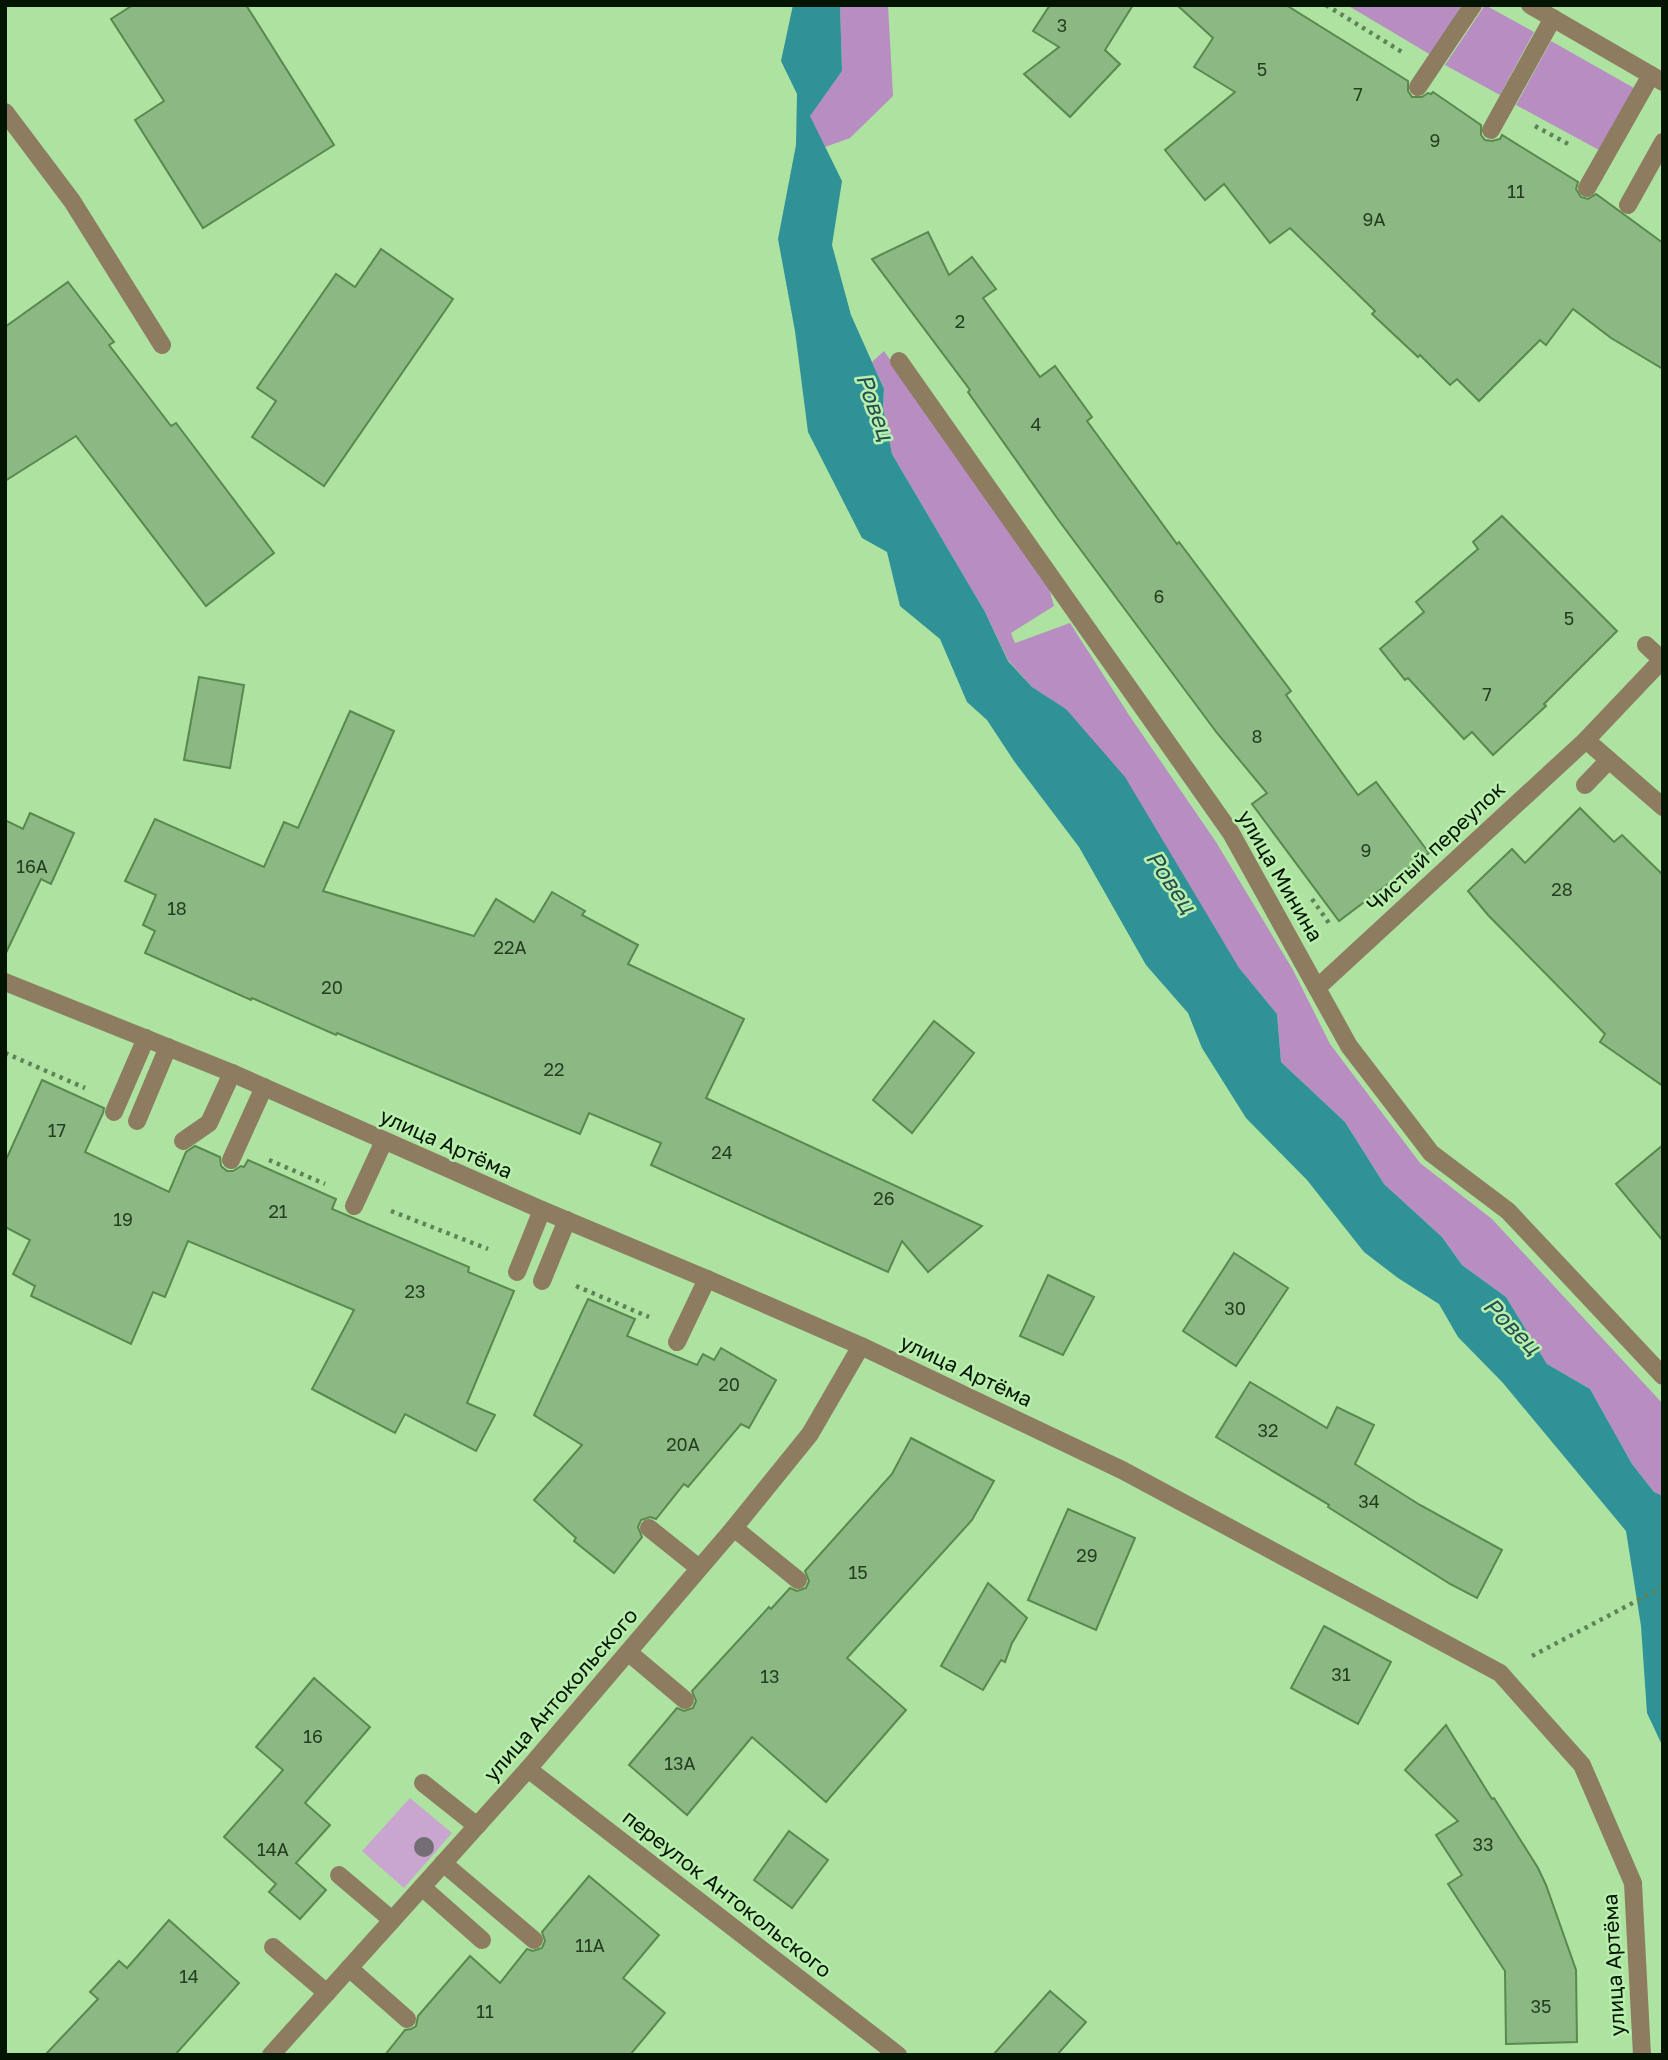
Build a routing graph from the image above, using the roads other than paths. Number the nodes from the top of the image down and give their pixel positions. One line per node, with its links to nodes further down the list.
1 (1473, 5): 5 (street)
2 (1530, 5): 3 (street)
3 (1553, 18): 4 (street); 7 (street)
4 (1657, 79): 9 (street)
5 (1418, 87)
6 (5, 112): 11 (street)
7 (1491, 130)
8 (1663, 142): 10 (street)
9 (1587, 188)
10 (1628, 205)
11 (162, 345)
12 (899, 361): 20 (street, улица Минина)
13 (1646, 645): 14 (street)
14 (1662, 660): 15 (street, Чистый переулок)
15 (1586, 740): 16 (street); 20 (street, Чистый переулок)
16 (1609, 760): 17 (street); 18 (street)
17 (1585, 785)
18 (1663, 807)
19 (6, 983): 21 (street, улица Артёма)
20 (1317, 988): 38 (street, улица Минина)
21 (146, 1038): 22 (street, улица Артёма); 25 (street)
22 (168, 1047): 23 (street, улица Артёма); 26 (street)
23 (232, 1073): 24 (street, улица Артёма); 27 (street)
24 (264, 1087): 28 (street, улица Артёма); 29 (street)
25 (114, 1112)
26 (137, 1121)
27 (183, 1141)
28 (384, 1142): 30 (street); 31 (street, улица Артёма)
29 (231, 1160)
30 (354, 1206)
31 (542, 1210): 32 (street, улица Артёма); 33 (street)
32 (567, 1220): 34 (street, улица Артёма); 35 (street)
33 (517, 1272)
34 (707, 1279): 36 (street); 37 (street, улица Артёма)
35 (542, 1281)
36 (677, 1342)
37 (861, 1346): 40 (street, улица Антокольского); 60 (street, улица Артёма)
38 (1663, 1376)
39 (649, 1528): 41 (street)
40 (734, 1528): 41 (street, улица Антокольского); 42 (street)
41 (699, 1568): 43 (street, улица Антокольского)
42 (798, 1580)
43 (628, 1652): 44 (street); 45 (street, улица Антокольского)
44 (685, 1700)
45 (528, 1769): 47 (street, улица Антокольского); 59 (street, переулок Антокольского)
46 (423, 1783): 47 (street)
47 (477, 1826): 48 (street, улица Антокольского)
48 (443, 1863): 50 (street, улица Антокольского); 53 (street)
49 (339, 1875): 51 (street)
50 (422, 1887): 51 (street, улица Антокольского); 52 (street)
51 (392, 1920): 55 (street, улица Антокольского)
52 (482, 1940)
53 (534, 1940)
54 (273, 1947): 56 (street)
55 (349, 1968): 56 (street, улица Антокольского); 57 (street)
56 (327, 1993): 58 (street, улица Антокольского)
57 (407, 2019)
58 (271, 2055)
59 (898, 2055)
60 (1642, 2055)

